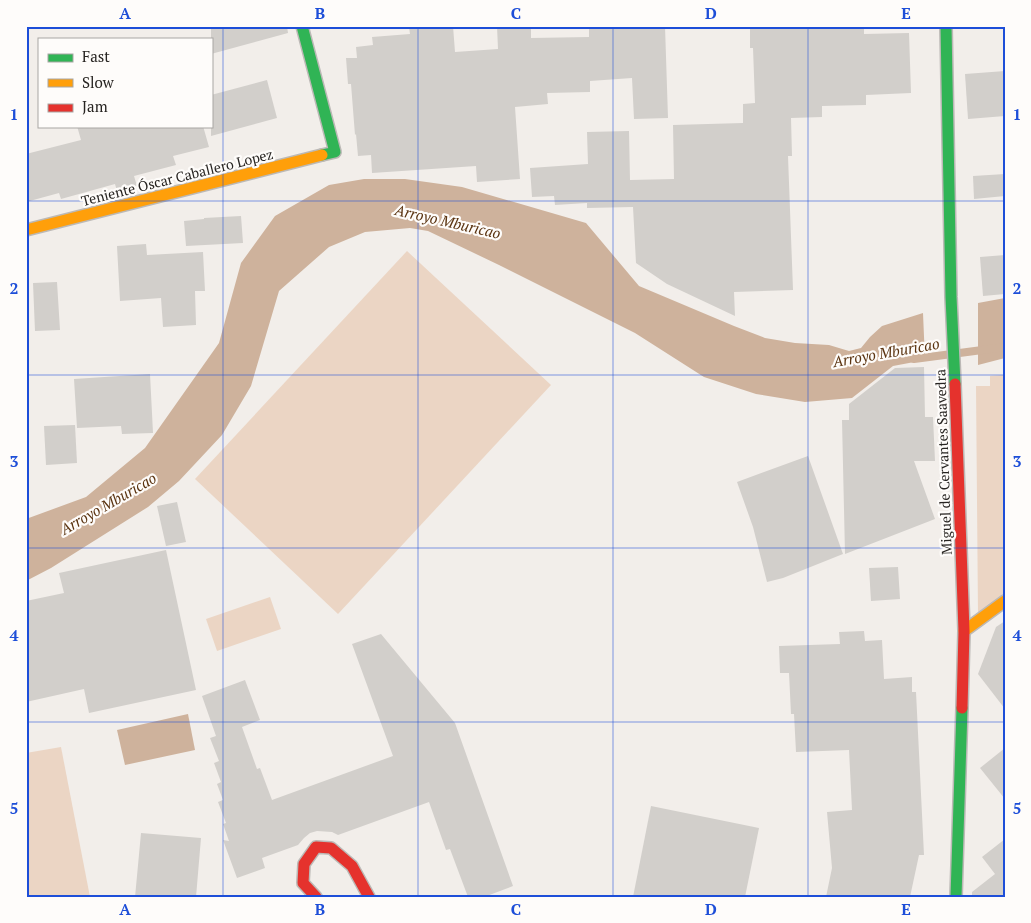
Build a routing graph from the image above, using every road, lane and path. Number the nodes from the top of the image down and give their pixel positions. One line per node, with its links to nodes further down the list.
1 (302, 26): 3 (street, Teniente Óscar Caballero Lopez)
2 (946, 26): 5 (street, Miguel de Cervantes Saavedra)
3 (26, 230)
4 (1005, 601): 5 (street)
5 (964, 631): 8 (street, Miguel de Cervantes Saavedra)
6 (316, 897): 7 (street)
7 (369, 897)
8 (956, 897)

